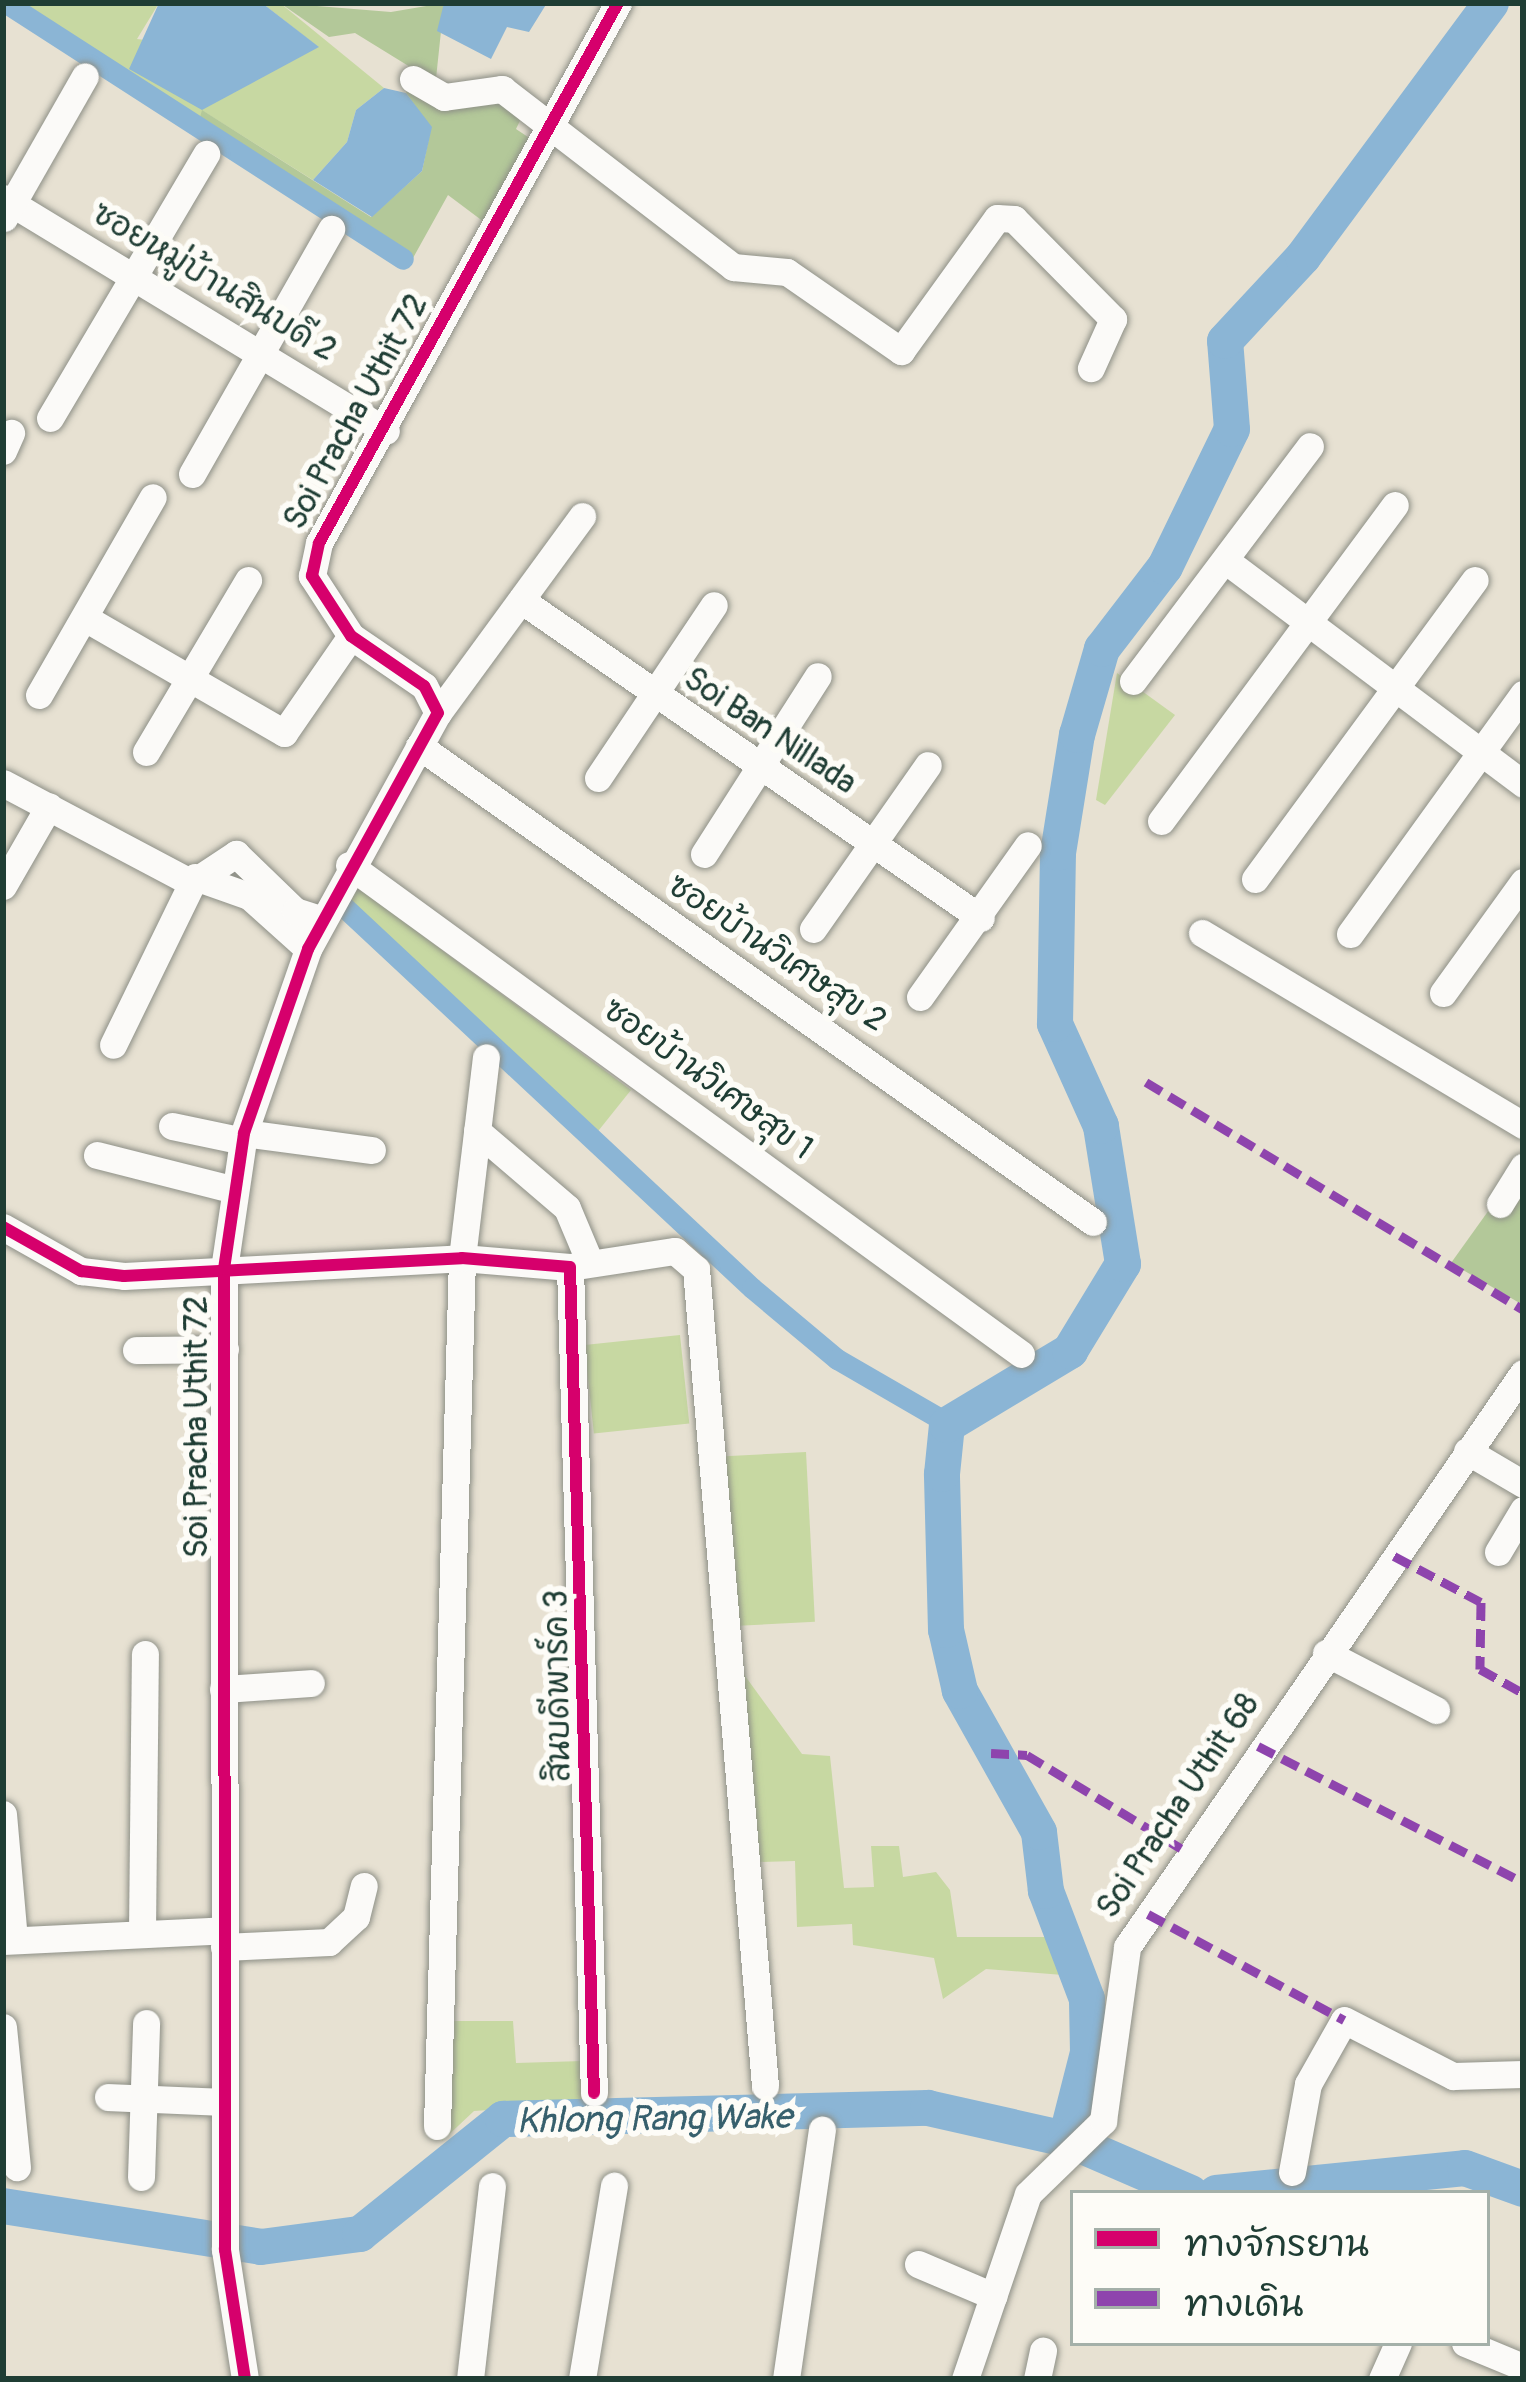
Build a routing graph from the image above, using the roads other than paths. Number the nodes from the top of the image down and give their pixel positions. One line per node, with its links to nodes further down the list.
1 (618, 3): 4 (street, Soi Pracha Uthit 72)
2 (85, 76): 6 (street)
3 (413, 79): 4 (street)
4 (555, 129): 10 (street); 12 (street, Soi Pracha Uthit 72)
5 (206, 154): 8 (street)
6 (6, 207): 8 (street, ซอยหมู่บ้านสินบดี 2)
7 (331, 229): 9 (street)
8 (134, 274): 9 (street, ซอยหมู่บ้านสินบดี 2); 11 (street)
9 (262, 350): 12 (street, ซอยหมู่บ้านสินบดี 2); 14 (street)
10 (1091, 368)
11 (50, 418)
12 (386, 431): 25 (street, Soi Pracha Uthit 72)
13 (1310, 446): 18 (street)
14 (192, 473)
15 (153, 497): 23 (street)
16 (1395, 505): 24 (street)
17 (581, 516): 21 (street)
18 (1225, 560): 24 (street); 28 (street)
19 (248, 580): 27 (street)
20 (1475, 580): 29 (street)
21 (521, 599): 32 (street, Soi Ban Nillada); 33 (street)
22 (714, 605): 32 (street)
23 (85, 618): 27 (street); 31 (street)
24 (1308, 623): 29 (street); 43 (street)
25 (351, 636): 27 (street); 33 (street, Soi Pracha Uthit 72)
26 (818, 676): 38 (street)
27 (189, 680): 36 (street)
28 (1133, 681)
29 (1396, 689): 35 (street); 48 (street)
30 (1523, 694): 35 (street)
31 (39, 695)
32 (653, 695): 38 (street, Soi Ban Nillada); 39 (street)
33 (437, 713): 34 (street, Soi Pracha Uthit 72)
34 (419, 746): 47 (street, Soi Pracha Uthit 72); 71 (street, ซอยบ้านวิเศษสุข 2)
35 (1479, 751): 41 (street); 56 (street)
36 (146, 752)
37 (928, 765): 45 (street)
38 (762, 769): 45 (street, Soi Ban Nillada); 46 (street)
39 (598, 778)
40 (3, 783): 42 (street)
41 (1523, 784)
42 (49, 806): 49 (street); 51 (street)
43 (1162, 821)
44 (1028, 845): 52 (street)
45 (874, 846): 52 (street, Soi Ban Nillada); 54 (street)
46 (704, 854)
47 (350, 865): 53 (street, Soi Pracha Uthit 72); 78 (street, ซอยบ้านวิเศษสุข 1)
48 (1255, 879)
49 (194, 880): 53 (street); 57 (street); 60 (street)
50 (1523, 882): 58 (street)
51 (3, 886)
52 (981, 918): 59 (street)
53 (320, 919): 57 (street, Soi Pracha Uthit 72)
54 (813, 929)
55 (1202, 933): 62 (street)
56 (1350, 934)
57 (308, 949): 65 (street, Soi Pracha Uthit 72)
58 (1443, 993)
59 (920, 997)
60 (113, 1045)
61 (486, 1057): 64 (street)
62 (1523, 1125)
63 (172, 1126): 65 (street)
64 (477, 1130): 73 (street); 74 (street)
65 (244, 1137): 66 (street); 69 (street, Soi Pracha Uthit 72)
66 (372, 1150)
67 (97, 1155): 69 (street)
68 (1523, 1167): 70 (street)
69 (235, 1190): 75 (street, Soi Pracha Uthit 72)
70 (1500, 1204)
71 (1093, 1222)
72 (3, 1227): 75 (street)
73 (462, 1258): 74 (street); 75 (street); 103 (street)
74 (579, 1263): 97 (street); 98 (street, สินบดีพาร์ค 3)
75 (224, 1269): 77 (street, Soi Pracha Uthit 72)
76 (136, 1349): 77 (street)
77 (225, 1349): 87 (street, Soi Pracha Uthit 72)
78 (1021, 1354)
79 (1523, 1373): 80 (street, Soi Pracha Uthit 68)
80 (1467, 1451): 81 (street); 84 (street, Soi Pracha Uthit 68)
81 (1523, 1484)
82 (1523, 1510): 83 (street)
83 (1498, 1552)
84 (1326, 1653): 88 (street); 111 (street, Soi Pracha Uthit 68)
85 (145, 1654): 91 (street)
86 (311, 1683): 87 (street)
87 (223, 1689): 92 (street, Soi Pracha Uthit 72)
88 (1436, 1710)
89 (3, 1814): 93 (street)
90 (364, 1886): 92 (street)
91 (142, 1931): 92 (street); 93 (street)
92 (224, 1939): 101 (street, Soi Pracha Uthit 72)
93 (8, 1940)
94 (146, 2024): 100 (street)
95 (3, 2027): 102 (street)
96 (1523, 2074): 106 (street)
97 (765, 2086)
98 (594, 2093)
99 (108, 2096): 100 (street)
100 (144, 2098): 101 (street); 107 (street)
101 (223, 2102): 116 (street, Soi Pracha Uthit 72)
102 (8, 2112): 105 (street)
103 (437, 2126)
104 (822, 2130): 119 (street)
105 (17, 2167)
106 (1292, 2172)
107 (141, 2176)
108 (492, 2186): 117 (street)
109 (614, 2186): 118 (street)
110 (918, 2264): 111 (street)
111 (993, 2296): 120 (street, Soi Pracha Uthit 68)
112 (1397, 2346): 122 (street)
113 (1472, 2346): 115 (street)
114 (1043, 2350): 121 (street)
115 (1523, 2367)
116 (245, 2379)
117 (470, 2379)
118 (582, 2379)
119 (786, 2379)
120 (965, 2379)
121 (1037, 2379)
122 (1382, 2379)

